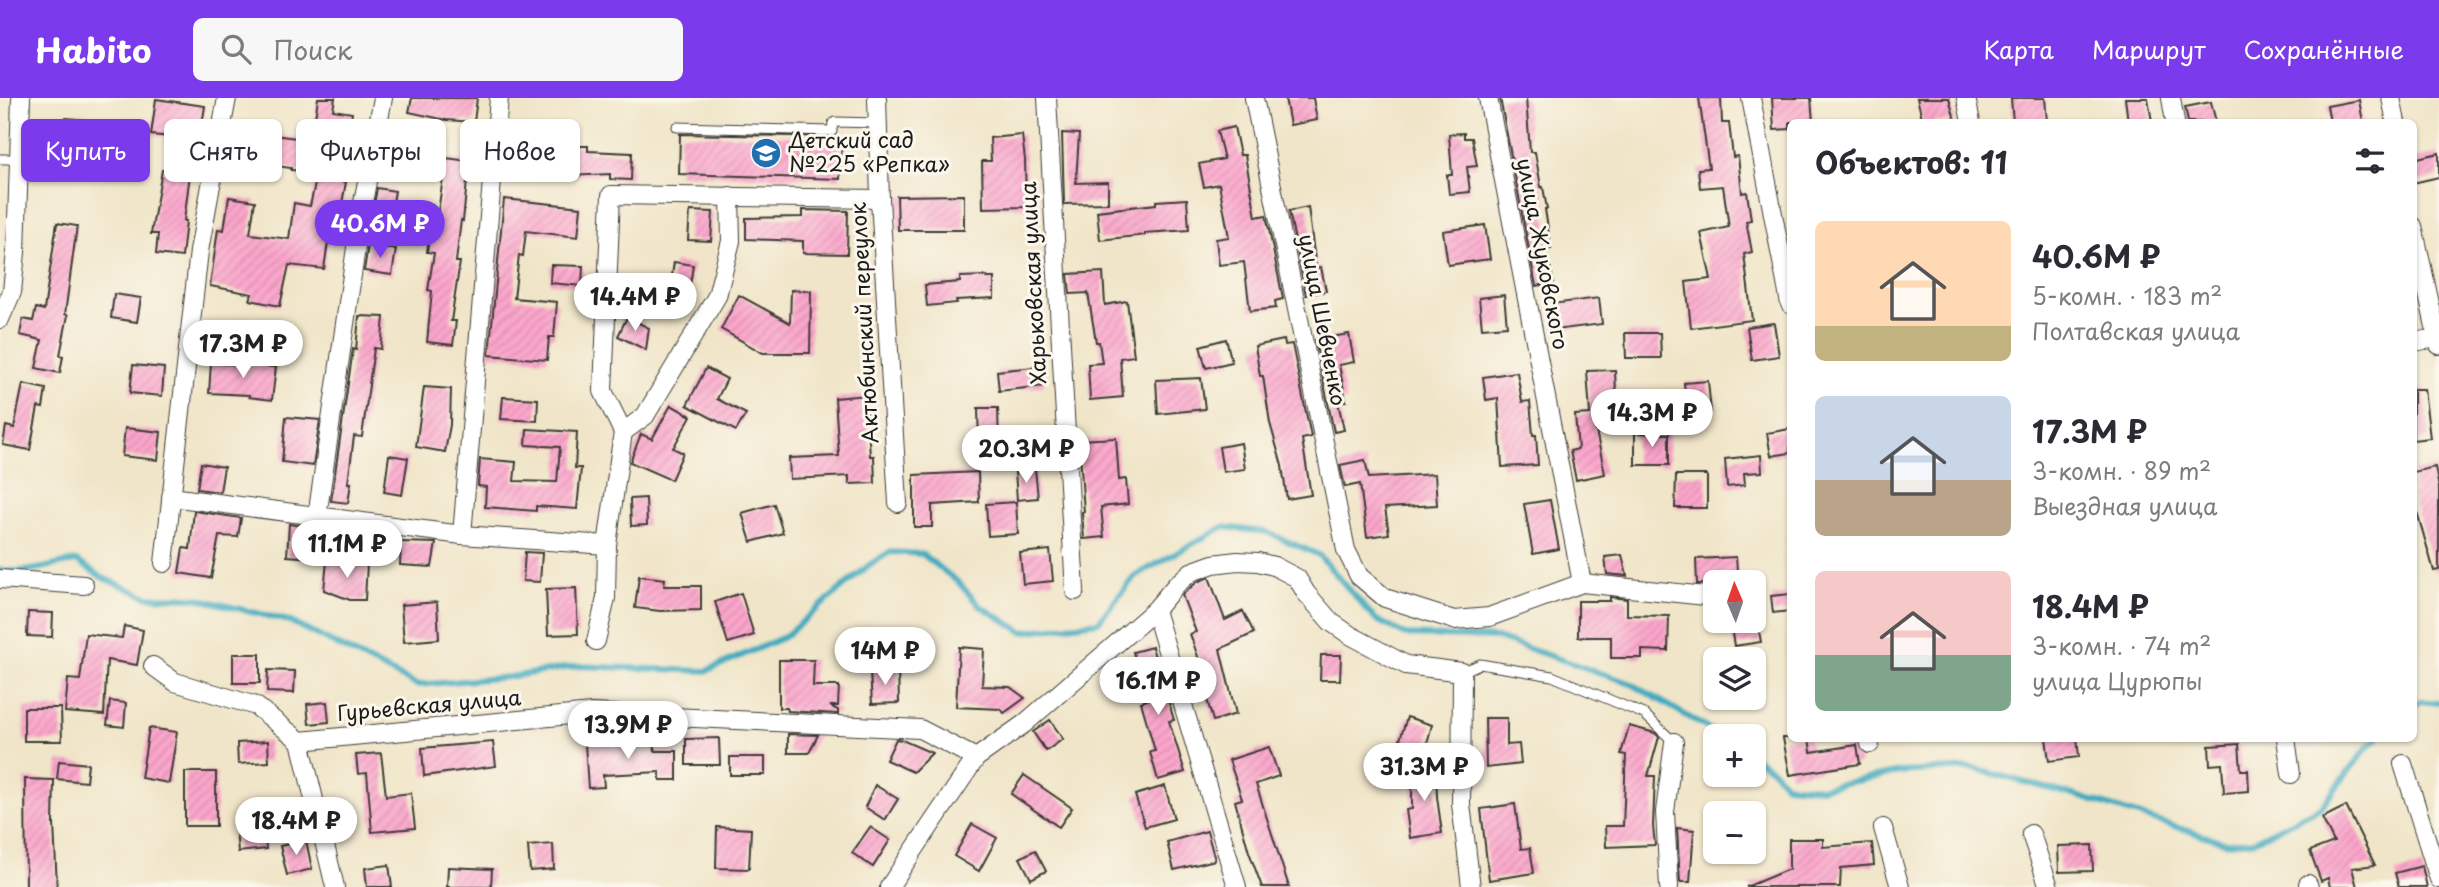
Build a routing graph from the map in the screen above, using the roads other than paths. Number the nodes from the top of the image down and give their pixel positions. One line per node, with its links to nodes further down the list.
1 (20, 98): 19 (street)
2 (227, 98): 28 (street)
3 (383, 98): 30 (street)
4 (499, 98): 31 (street)
5 (877, 98): 16 (street, Актюбинский переулок)
6 (1047, 98): 37 (street, Харьковская улица)
7 (1254, 98): 35 (street, улица Шевченко)
8 (1488, 98): 35 (street, улица Жуковского)
9 (1751, 98): 23 (street)
10 (1966, 98): 13 (street)
11 (2171, 98): 14 (street)
12 (2391, 98): 15 (street)
13 (1970, 119)
14 (2174, 119)
15 (2395, 119)
16 (878, 123): 17 (lane); 21 (street, Актюбинский переулок)
17 (677, 127)
18 (0, 159): 19 (lane)
19 (19, 159): 24 (street)
20 (730, 196): 21 (street); 27 (street); 27 (street)
21 (880, 199): 29 (street, Актюбинский переулок)
22 (2417, 245): 26 (street)
23 (1787, 288)
24 (0, 319)
25 (2417, 342): 26 (street)
26 (2438, 342)
27 (623, 432): 32 (street)
28 (171, 498): 30 (street); 33 (street)
29 (898, 503)
30 (317, 517): 31 (street)
31 (462, 535): 32 (street)
32 (607, 545): 40 (street)
33 (164, 563)
34 (0, 579): 36 (street)
35 (1582, 583): 38 (street)
36 (84, 585)
37 (1074, 591)
38 (1703, 596)
39 (1154, 610): 42 (street); 46 (street); 54 (street)
40 (596, 641)
41 (153, 666): 43 (street)
42 (1462, 672): 44 (lane); 55 (street)
43 (300, 741): 46 (street, Гурьевская улица); 52 (street)
44 (1674, 742): 56 (street)
45 (2287, 742): 48 (street)
46 (976, 758): 53 (street)
47 (2403, 764): 51 (street)
48 (2291, 775)
49 (1883, 828): 57 (street)
50 (2031, 834): 58 (street)
51 (2439, 879)
52 (335, 887)
53 (889, 887)
54 (1237, 887)
55 (1471, 887)
56 (1668, 887)
57 (1900, 887)
58 (2049, 887)

